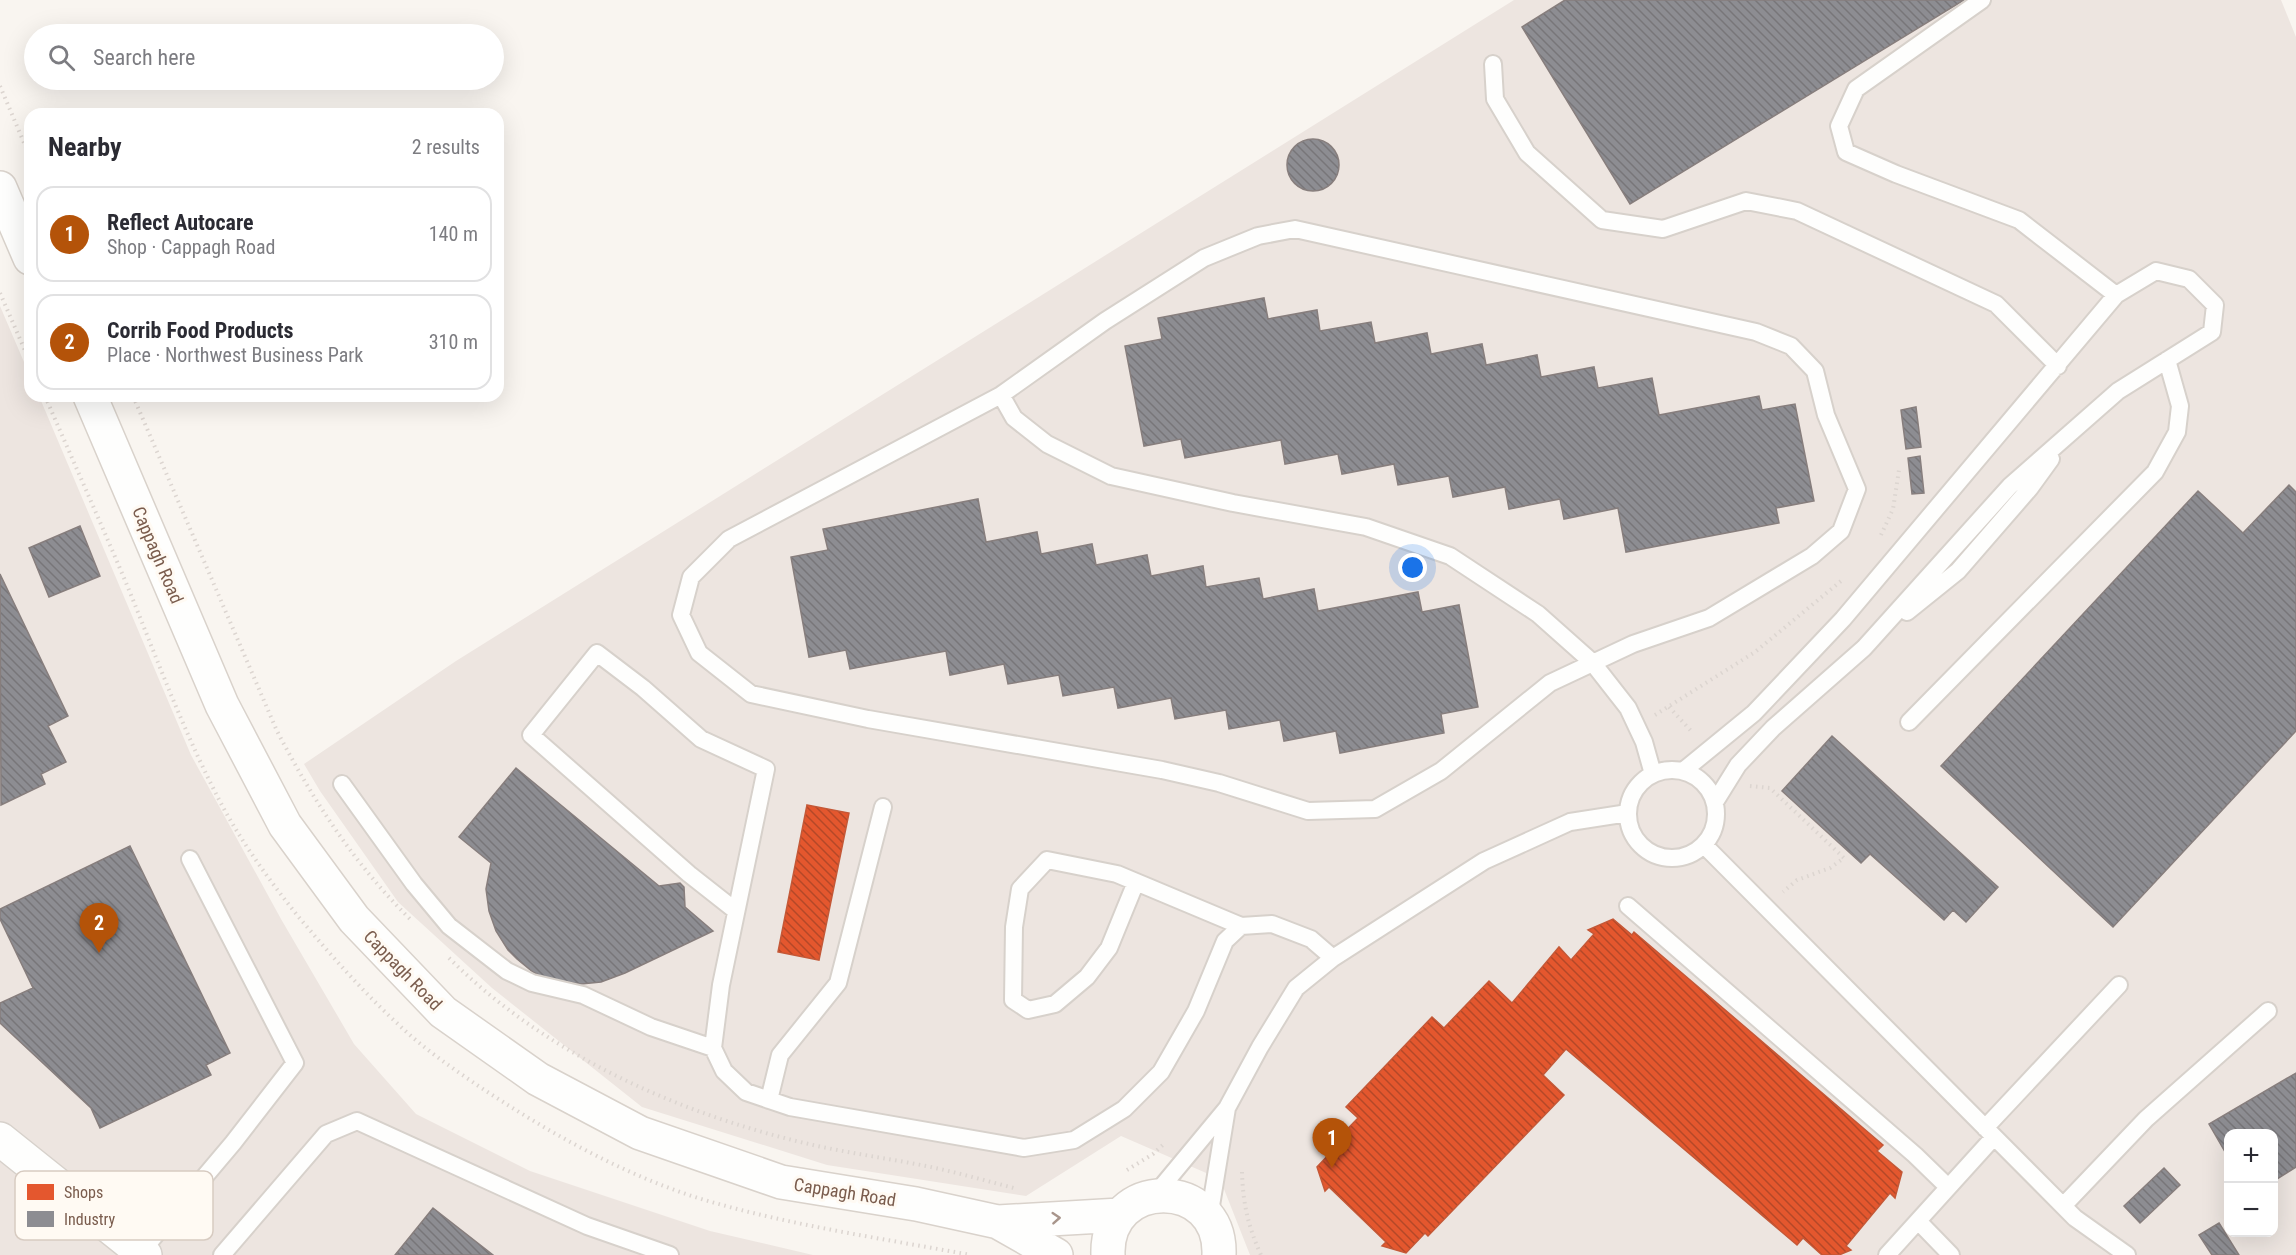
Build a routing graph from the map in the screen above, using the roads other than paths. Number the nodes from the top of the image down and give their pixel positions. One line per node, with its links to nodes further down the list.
1 (1982, 0): 5 (lane)
2 (1493, 63): 7 (lane)
3 (0, 188): 4 (street)
4 (24, 244)
5 (2116, 295): 6 (lane); 7 (lane)
6 (2167, 360): 11 (lane); 15 (lane)
7 (2058, 366): 12 (lane)
8 (1001, 395): 10 (lane); 10 (lane); 10 (lane)
9 (93, 402): 40 (street, Cappagh Road)
10 (1592, 662): 13 (lane)
11 (1909, 722)
12 (1683, 771): 13 (lane); 15 (lane)
13 (1653, 774): 17 (lane)
14 (342, 784): 27 (lane)
15 (1715, 802): 18 (lane)
16 (883, 807): 28 (lane)
17 (1628, 813): 18 (lane); 24 (lane)
18 (1704, 845): 30 (lane)
19 (190, 859): 33 (lane)
20 (1136, 882): 20 (lane); 23 (lane)
21 (1628, 906): 34 (lane)
22 (736, 911): 22 (lane); 27 (lane)
23 (1241, 926): 24 (lane); 28 (lane)
24 (1333, 958): 29 (lane)
25 (2119, 985): 30 (lane)
26 (2268, 1011): 36 (lane)
27 (713, 1048): 28 (lane)
28 (769, 1100)
29 (1227, 1108): 35 (lane); 38 (lane)
30 (1989, 1132): 34 (lane); 36 (lane)
31 (0, 1139): 32 (street)
32 (40, 1171)
33 (210, 1171)
34 (1948, 1187): 39 (lane)
35 (1154, 1196): 37 (street, Cappagh Road); 38 (street)
36 (2063, 1206): 51 (lane)
37 (1120, 1215): 40 (street, Cappagh Road, one-way to 37); 47 (street)
38 (1209, 1218): 48 (street)
39 (1918, 1221): 49 (lane); 50 (lane)
40 (998, 1222): 46 (street, Cappagh Road)
41 (126, 1240): 43 (street)
42 (154, 1240): 43 (lane)
43 (143, 1254)
44 (222, 1255): 45 (lane)
45 (670, 1255)
46 (1056, 1255)
47 (1108, 1255)
48 (1219, 1255)
49 (1887, 1255)
50 (1951, 1255)
51 (2127, 1255)

